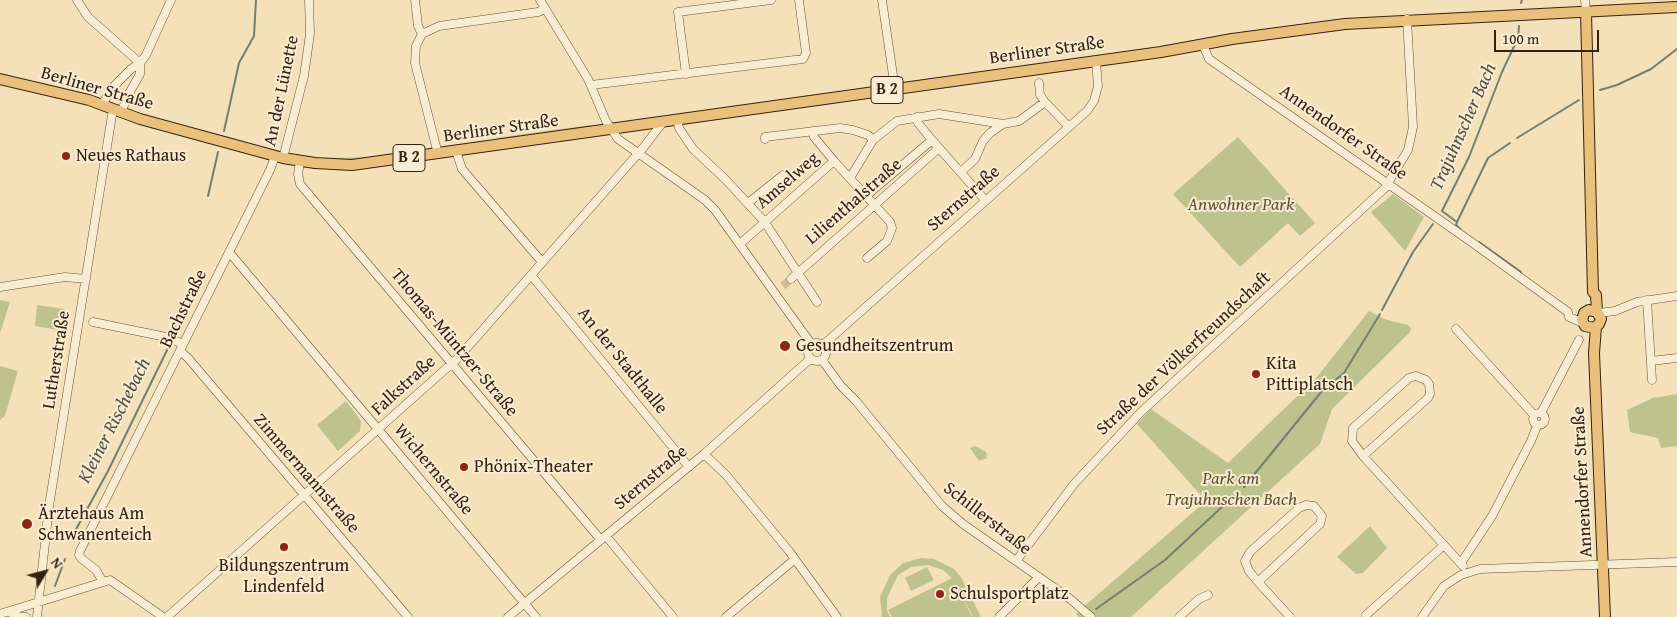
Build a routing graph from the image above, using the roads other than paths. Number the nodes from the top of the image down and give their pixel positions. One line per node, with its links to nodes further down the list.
1 (77, 0): 17 (street)
2 (171, 0): 17 (street)
3 (309, 0): 40 (street, An der Lünette)
4 (415, 0): 14 (street)
5 (540, 0): 11 (street)
6 (771, 0): 18 (street)
7 (799, 0): 18 (street)
8 (882, 0): 22 (street)
9 (1586, 0): 12 (street, Annendorfer Straße)
10 (1677, 7): 12 (main road, B 2)
11 (545, 9): 14 (street); 21 (street)
12 (1586, 12): 13 (main road, B 2); 66 (main road, Annendorfer Straße)
13 (1407, 20): 15 (main road, B 2); 46 (street, Straße der Völkerfreundschaft)
14 (422, 34): 39 (street)
15 (1203, 45): 16 (main road, Berliner Straße / B 2); 46 (street, Annendorfer Straße)
16 (1096, 61): 22 (main road, Berliner Straße / B 2); 30 (street, Sternstraße)
17 (140, 64): 24 (street); 25 (street, Lutherstraße)
18 (686, 74): 21 (street)
19 (0, 79): 24 (main road, Berliner Straße / B 2)
20 (1039, 83): 23 (street)
21 (591, 85): 31 (street)
22 (895, 89): 27 (main road, Berliner Straße / B 2)
23 (1045, 102): 29 (street); 30 (street)
24 (102, 105): 25 (main road, Berliner Straße / B 2)
25 (117, 111): 40 (main road, Berliner Straße / B 2); 58 (street, Lutherstraße)
26 (917, 117): 29 (street); 34 (street); 35 (street)
27 (677, 120): 28 (main road, Berliner Straße / B 2); 49 (street)
28 (663, 122): 31 (main road, Berliner Straße / B 2); 38 (street)
29 (1003, 124): 43 (street)
30 (1068, 127): 48 (street, Sternstraße)
31 (611, 129): 37 (main road, Berliner Straße / B 2); 38 (street)
32 (813, 131): 33 (street); 34 (street); 42 (street)
33 (766, 139)
34 (873, 140): 45 (street)
35 (932, 140): 36 (street); 47 (street, Lilienthalstraße)
36 (939, 148): 43 (street); 50 (street, Lilienthalstraße)
37 (456, 151): 39 (main road, Berliner Straße / B 2); 55 (street)
38 (638, 153): 52 (street); 55 (street, Falkstraße)
39 (438, 154): 41 (main road, Berliner Straße / B 2)
40 (279, 157): 41 (main road, Berliner Straße / B 2); 53 (street, Bachstraße)
41 (300, 161): 77 (street, Thomas-Müntzer-Straße)
42 (834, 161): 45 (street, Amselweg); 51 (street, Amselweg)
43 (961, 172): 48 (street)
44 (783, 175): 49 (street, Amselweg)
45 (850, 178): 47 (street, Amselweg)
46 (1388, 184): 66 (street, Annendorfer Straße); 88 (street, Straße der Völkerfreundschaft)
47 (866, 196): 50 (street, Amselweg)
48 (986, 200): 71 (street, Sternstraße)
49 (748, 203): 51 (street)
50 (874, 204): 54 (street, Amselweg); 56 (street, Lilienthalstraße)
51 (764, 221): 52 (street, Amselweg); 56 (street)
52 (740, 244): 62 (street)
53 (229, 252): 72 (street, Bachstraße); 80 (street, Wichernstraße)
54 (867, 258)
55 (542, 262): 57 (street, Falkstraße)
56 (798, 271): 59 (street, Lilienthalstraße); 65 (street)
57 (531, 275): 77 (street, Falkstraße); 83 (street, An der Stadthalle)
58 (86, 279): 61 (street); 97 (street, Lutherstraße)
59 (791, 279)
60 (783, 286): 62 (street)
61 (0, 287)
62 (775, 292): 70 (street)
63 (1677, 296): 64 (street)
64 (1647, 300): 66 (street); 76 (street)
65 (817, 302)
66 (1592, 319): 91 (main road, Annendorfer Straße)
67 (94, 322): 72 (street, Zimmermannstraße)
68 (1456, 329): 79 (street)
69 (1579, 340): 79 (street)
70 (812, 345): 71 (street); 74 (street)
71 (823, 345): 75 (street)
72 (181, 348): 84 (street, Zimmermannstraße); 94 (street, Bachstraße)
73 (1677, 358): 76 (street)
74 (810, 359): 75 (street); 81 (street, Sternstraße)
75 (822, 360): 88 (street, Schillerstraße)
76 (1651, 361): 78 (street)
77 (452, 364): 80 (street, Falkstraße); 85 (street, Thomas-Müntzer-Straße)
78 (1652, 380)
79 (1537, 414): 90 (street)
80 (378, 428): 84 (street, Falkstraße); 98 (street, Wichernstraße)
81 (704, 454): 83 (street, Sternstraße); 87 (street)
82 (1362, 456): 82 (street); 86 (street)
83 (688, 467): 85 (street, Sternstraße)
84 (304, 495): 104 (street, Falkstraße); 105 (street, Zimmermannstraße)
85 (603, 538): 98 (street, Sternstraße); 108 (street, Thomas-Müntzer-Straße)
86 (1443, 546): 90 (street); 101 (street)
87 (794, 560): 109 (street); 110 (street)
88 (1016, 561): 93 (street, Schillerstraße)
89 (1677, 562): 91 (street)
90 (1461, 563): 92 (street)
91 (1603, 564): 92 (street); 116 (main road, Annendorfer Straße)
92 (1466, 573): 115 (street)
93 (1039, 577): 111 (street); 112 (street, Schillerstraße)
94 (103, 582): 97 (street); 104 (street)
95 (1258, 582): 95 (street); 114 (street)
96 (1208, 595): 113 (street)
97 (39, 603): 99 (street); 103 (street, Lutherstraße)
98 (525, 603): 106 (street, Sternstraße); 107 (street, Wichernstraße)
99 (10, 612): 100 (street); 102 (street)
100 (0, 614)
101 (1366, 616)
102 (26, 617)
103 (37, 617)
104 (165, 617)
105 (408, 617)
106 (508, 617)
107 (536, 617)
108 (673, 617)
109 (726, 617)
110 (838, 617)
111 (999, 617)
112 (1091, 617)
113 (1179, 617)
114 (1290, 617)
115 (1422, 617)
116 (1606, 617)

